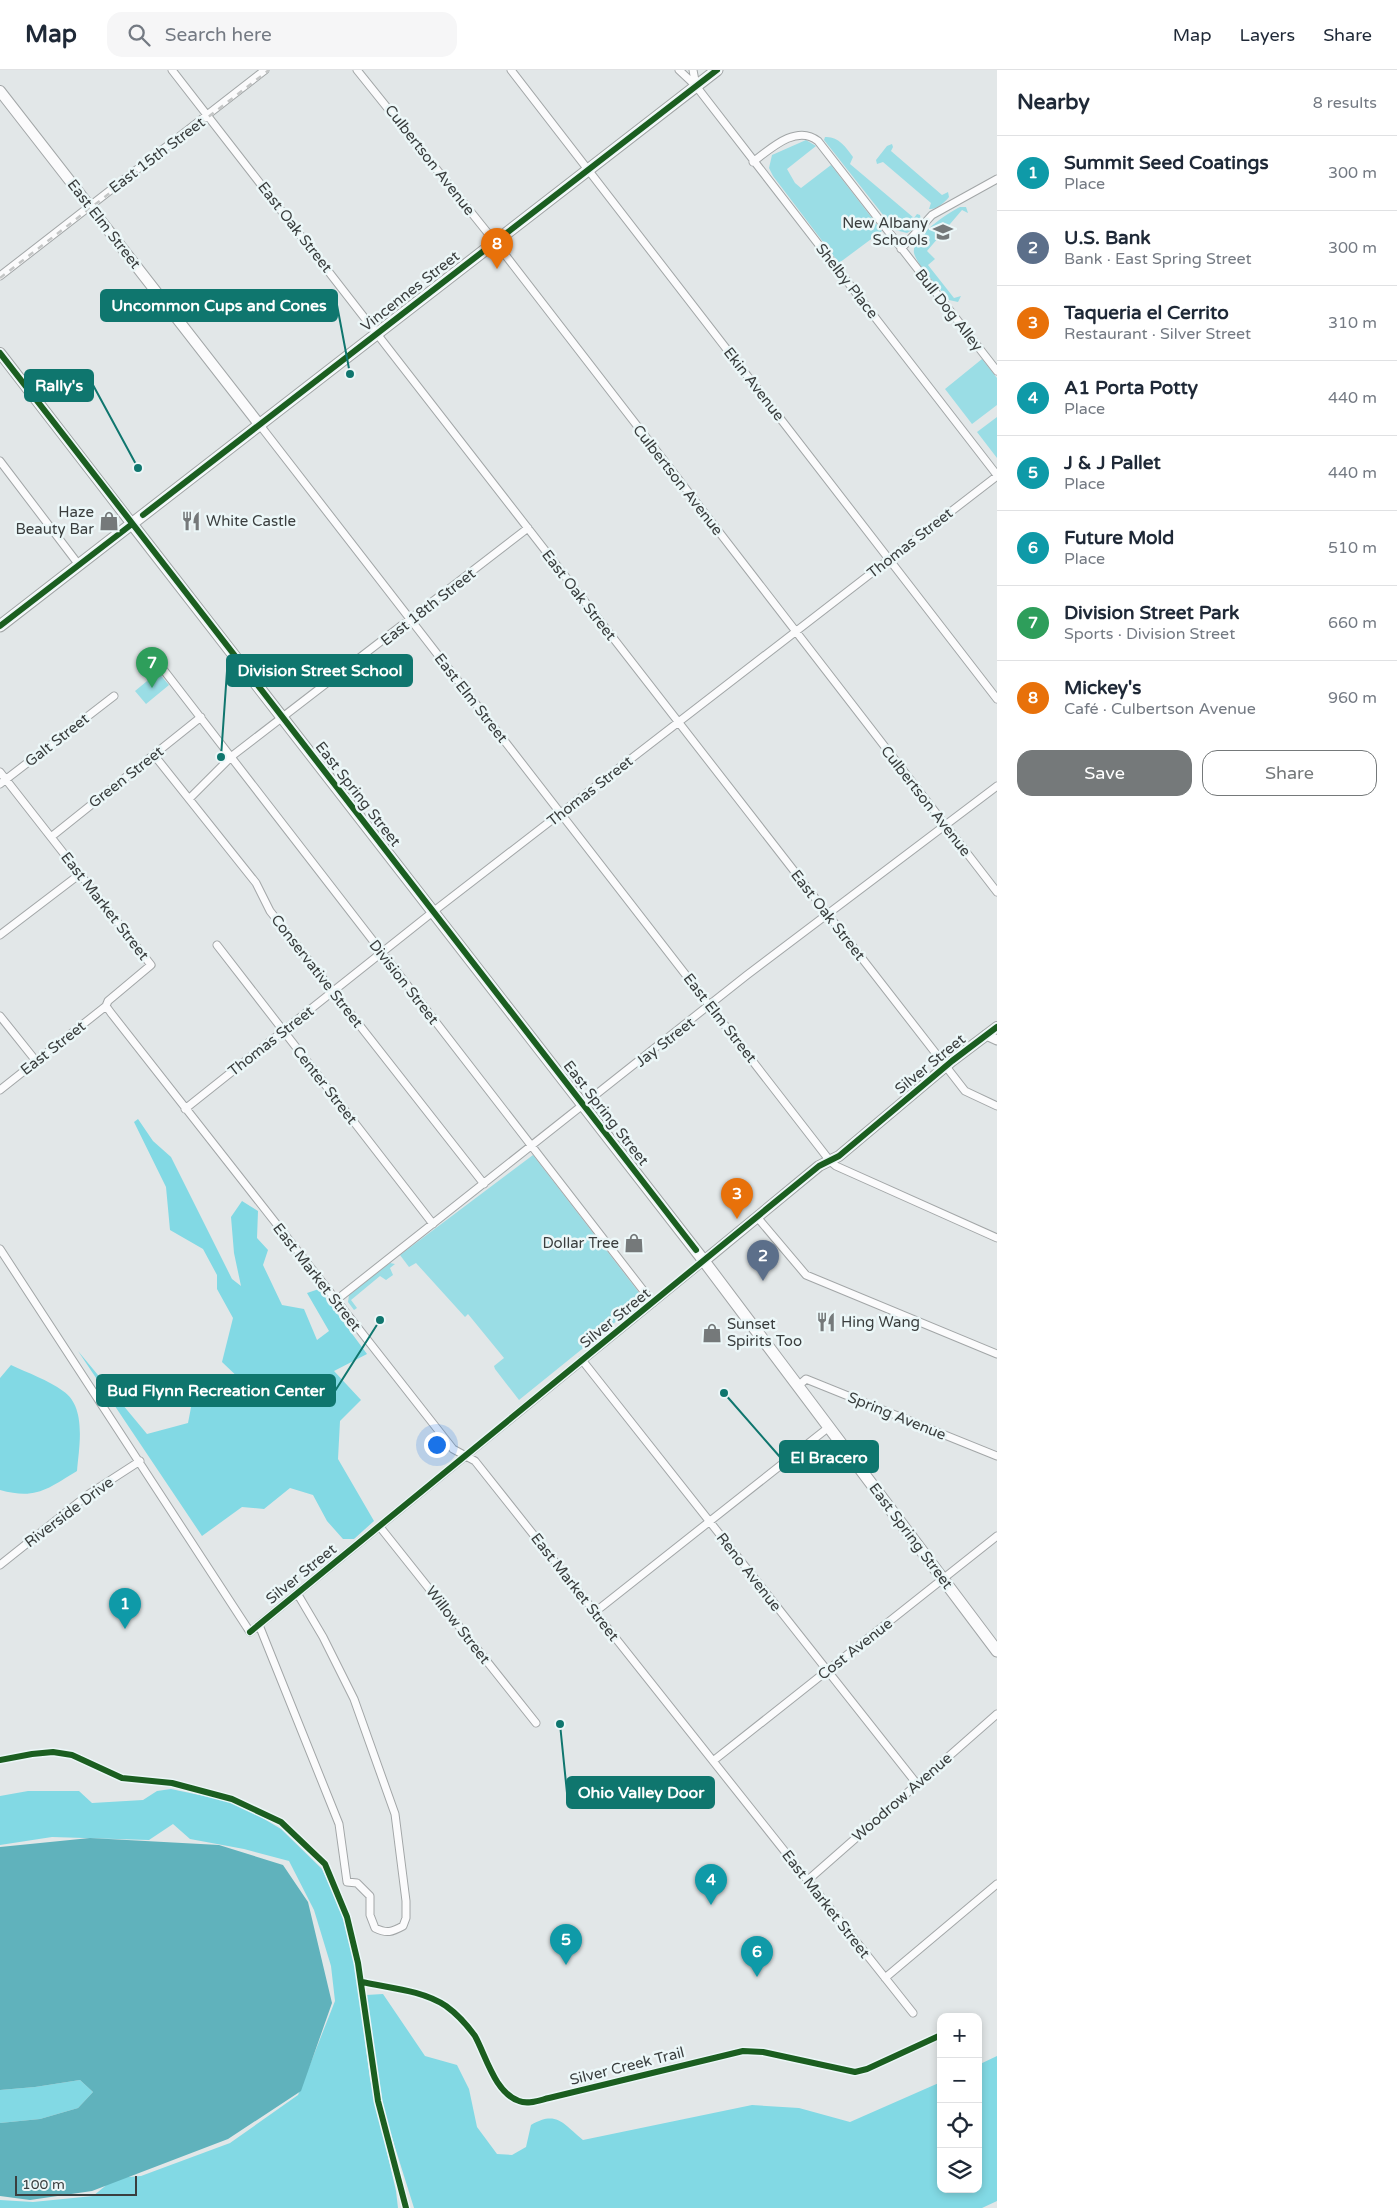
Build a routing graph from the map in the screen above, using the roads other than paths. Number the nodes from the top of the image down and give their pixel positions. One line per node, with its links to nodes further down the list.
1 (172, 70): 10 (street, East Oak Street)
2 (265, 70): 10 (street, East 15th Street)
3 (357, 70): 15 (street, Culbertson Avenue)
4 (511, 70): 12 (street, Ekin Avenue)
5 (679, 70): 8 (street, Shelby Place)
6 (693, 70): 8 (street, Shelby Place)
7 (717, 70): 8 (main road, Vincennes Street)
8 (696, 86): 11 (street, Shelby Place); 12 (main road, Vincennes Street)
9 (0, 91): 14 (main road, East Elm Street)
10 (208, 116): 14 (street, East 15th Street); 18 (street, East Oak Street)
11 (753, 162): 16 (street, Bull Dog Alley); 23 (street, Shelby Place)
12 (588, 170): 15 (main road, Vincennes Street); 26 (street, Ekin Avenue)
13 (997, 179): 16 (street)
14 (90, 206): 17 (street, East 15th Street); 21 (main road, East Elm Street)
15 (494, 242): 18 (main road, Vincennes Street); 30 (street, Culbertson Avenue)
16 (901, 249): 20 (street, Bull Dog Alley)
17 (0, 276)
18 (377, 332): 21 (main road, Vincennes Street); 25 (street, East Oak Street)
19 (0, 353): 24 (main road, East Spring Street)
20 (997, 371)
21 (259, 424): 24 (main road, Vincennes Street); 28 (street, East Elm Street)
22 (0, 461): 27 (street)
23 (997, 475): 26 (street, Thomas Street)
24 (132, 524): 27 (main road, Vincennes Street); 35 (main road, East Spring Street)
25 (528, 528): 28 (street, East 18th Street); 36 (street, East Oak Street)
26 (890, 560): 30 (street, Thomas Street); 33 (street, Ekin Avenue)
27 (79, 565): 29 (main road, Vincennes Street)
28 (411, 620): 35 (street, East 18th Street); 43 (street, East Elm Street)
29 (0, 626)
30 (794, 632): 36 (street, Thomas Street); 44 (street, Culbertson Avenue)
31 (156, 660): 34 (street, Division Street)
32 (114, 696): 40 (street, Galt Street)
33 (997, 699)
34 (201, 717): 37 (street, Green Street); 38 (street, Division Street)
35 (282, 717): 38 (street, East 18th Street); 48 (main road, East Spring Street)
36 (678, 722): 43 (street, Thomas Street); 49 (street, East Oak Street)
37 (154, 755): 42 (street, Conservative Street); 45 (street, Green Street)
38 (232, 756): 42 (street, East 18th Street); 52 (street, Division Street)
39 (0, 772): 40 (street, East Market Street)
40 (3, 782): 45 (street, East Market Street)
41 (997, 786): 44 (street, Jay Street)
42 (189, 799): 53 (street, Conservative Street)
43 (560, 813): 48 (street, Thomas Street); 55 (street, East Elm Street)
44 (945, 826): 47 (street, Culbertson Avenue); 49 (street, Jay Street)
45 (51, 837): 46 (street, East Market Street)
46 (80, 874): 50 (street); 54 (street, East Market Street)
47 (997, 892)
48 (434, 911): 52 (street, Thomas Street); 64 (main road, East Spring Street)
49 (827, 914): 55 (street, Jay Street); 62 (street, East Oak Street)
50 (0, 935)
51 (217, 945): 58 (street, Center Street)
52 (381, 953): 53 (street, Thomas Street); 67 (street, Division Street)
53 (333, 992): 58 (street, Thomas Street); 69 (street, Conservative Street)
54 (106, 1006): 61 (street, East Street); 66 (street, East Market Street)
55 (710, 1006): 64 (street, Jay Street); 68 (street, East Elm Street)
56 (0, 1016): 61 (street)
57 (997, 1027): 59 (main road, Silver Street)
58 (284, 1032): 66 (street, Thomas Street); 71 (street, Center Street)
59 (986, 1035): 60 (street); 62 (main road, Silver Street)
60 (997, 1040)
61 (36, 1061): 63 (street, East Street)
62 (945, 1067): 65 (street, East Oak Street); 68 (main road, Silver Street)
63 (0, 1090)
64 (585, 1105): 67 (street, Jay Street); 74 (main road, East Spring Street)
65 (997, 1106)
66 (185, 1108): 75 (street, East Market Street)
67 (532, 1146): 69 (street, Jay Street); 76 (street, Division Street)
68 (830, 1161): 70 (main road, Silver Street); 72 (street, East Elm Street)
69 (484, 1184): 71 (street, Jay Street)
70 (757, 1217): 74 (main road, Silver Street); 77 (street)
71 (433, 1224): 75 (street, Jay Street)
72 (997, 1238)
73 (0, 1249): 83 (street)
74 (704, 1261): 76 (street, Silver Street); 79 (main road, East Spring Street)
75 (335, 1301): 81 (street, East Market Street)
76 (653, 1303): 78 (street, Silver Street)
77 (997, 1354)
78 (582, 1360): 81 (street, Silver Street); 84 (street, Reno Avenue)
79 (798, 1386): 80 (main road, East Spring Street); 82 (street, Spring Avenue)
80 (829, 1427): 84 (street); 88 (main road, East Spring Street)
81 (465, 1456): 85 (street, Silver Street); 90 (street, East Market Street)
82 (997, 1456)
83 (140, 1461): 87 (street, Riverside Drive); 91 (street, Silver Street)
84 (709, 1522): 90 (street); 93 (street, Reno Avenue)
85 (380, 1527): 89 (street, Silver Street); 95 (street, Willow Street)
86 (997, 1536): 88 (street, Cost Avenue)
87 (0, 1565)
88 (944, 1579): 92 (main road, East Spring Street); 93 (street, Cost Avenue)
89 (297, 1593): 91 (street, Silver Street); 91 (street)
90 (595, 1612): 96 (street, East Market Street)
91 (259, 1625)
92 (997, 1651)
93 (827, 1671): 96 (street, Cost Avenue); 97 (street, Reno Avenue)
94 (997, 1714): 97 (street, Woodrow Avenue)
95 (536, 1724)
96 (713, 1761): 98 (street, East Market Street)
97 (917, 1784): 98 (street, Woodrow Avenue)
98 (808, 1880): 100 (street, East Market Street)
99 (997, 1884): 100 (street)
100 (885, 1978): 101 (street, East Market Street)
101 (913, 2013)

